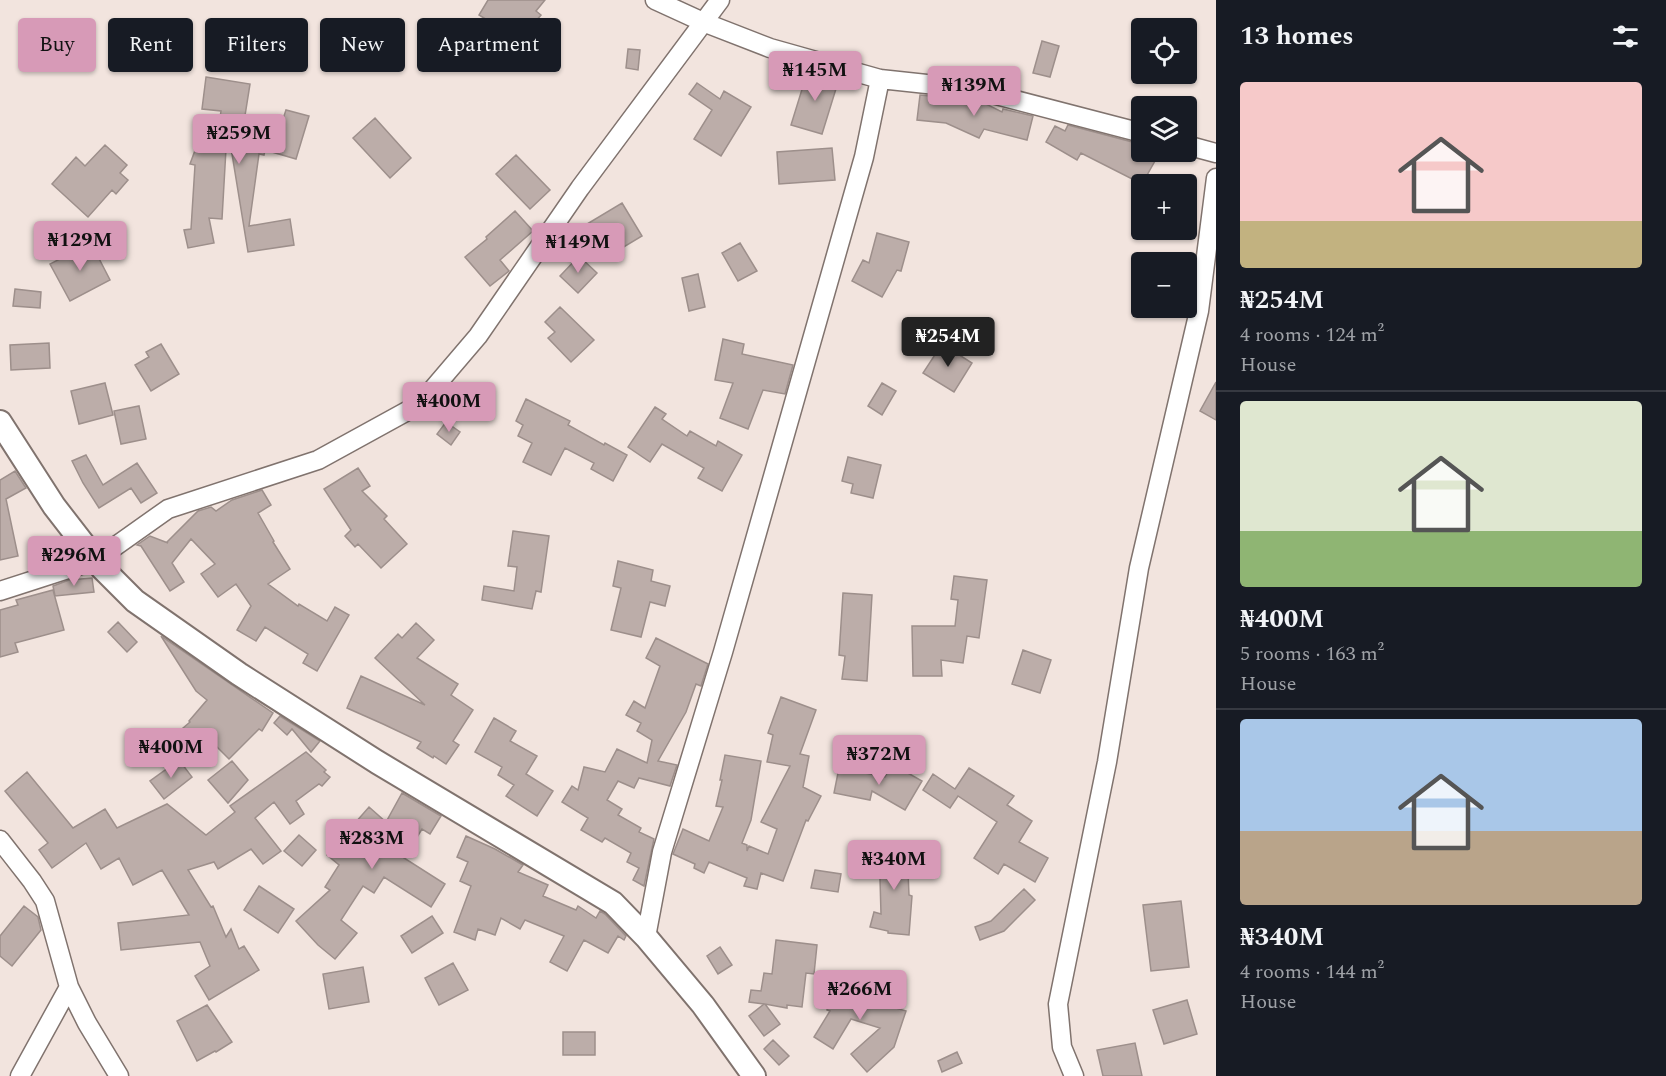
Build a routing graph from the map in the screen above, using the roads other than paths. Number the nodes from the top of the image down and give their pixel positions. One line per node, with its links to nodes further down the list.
1 (655, 0): 3 (street)
2 (720, 0): 3 (street)
3 (703, 22): 4 (street); 10 (street)
4 (880, 79): 5 (street); 13 (street)
5 (1131, 130)
6 (1197, 148): 7 (street)
7 (1216, 153)
8 (1216, 178): 18 (street)
9 (0, 423): 10 (street)
10 (96, 560): 11 (street); 13 (street)
11 (0, 591)
12 (0, 840): 14 (street)
13 (646, 937): 17 (street)
14 (69, 987): 15 (street); 16 (street)
15 (20, 1076)
16 (119, 1076)
17 (754, 1076)
18 (1074, 1076)

